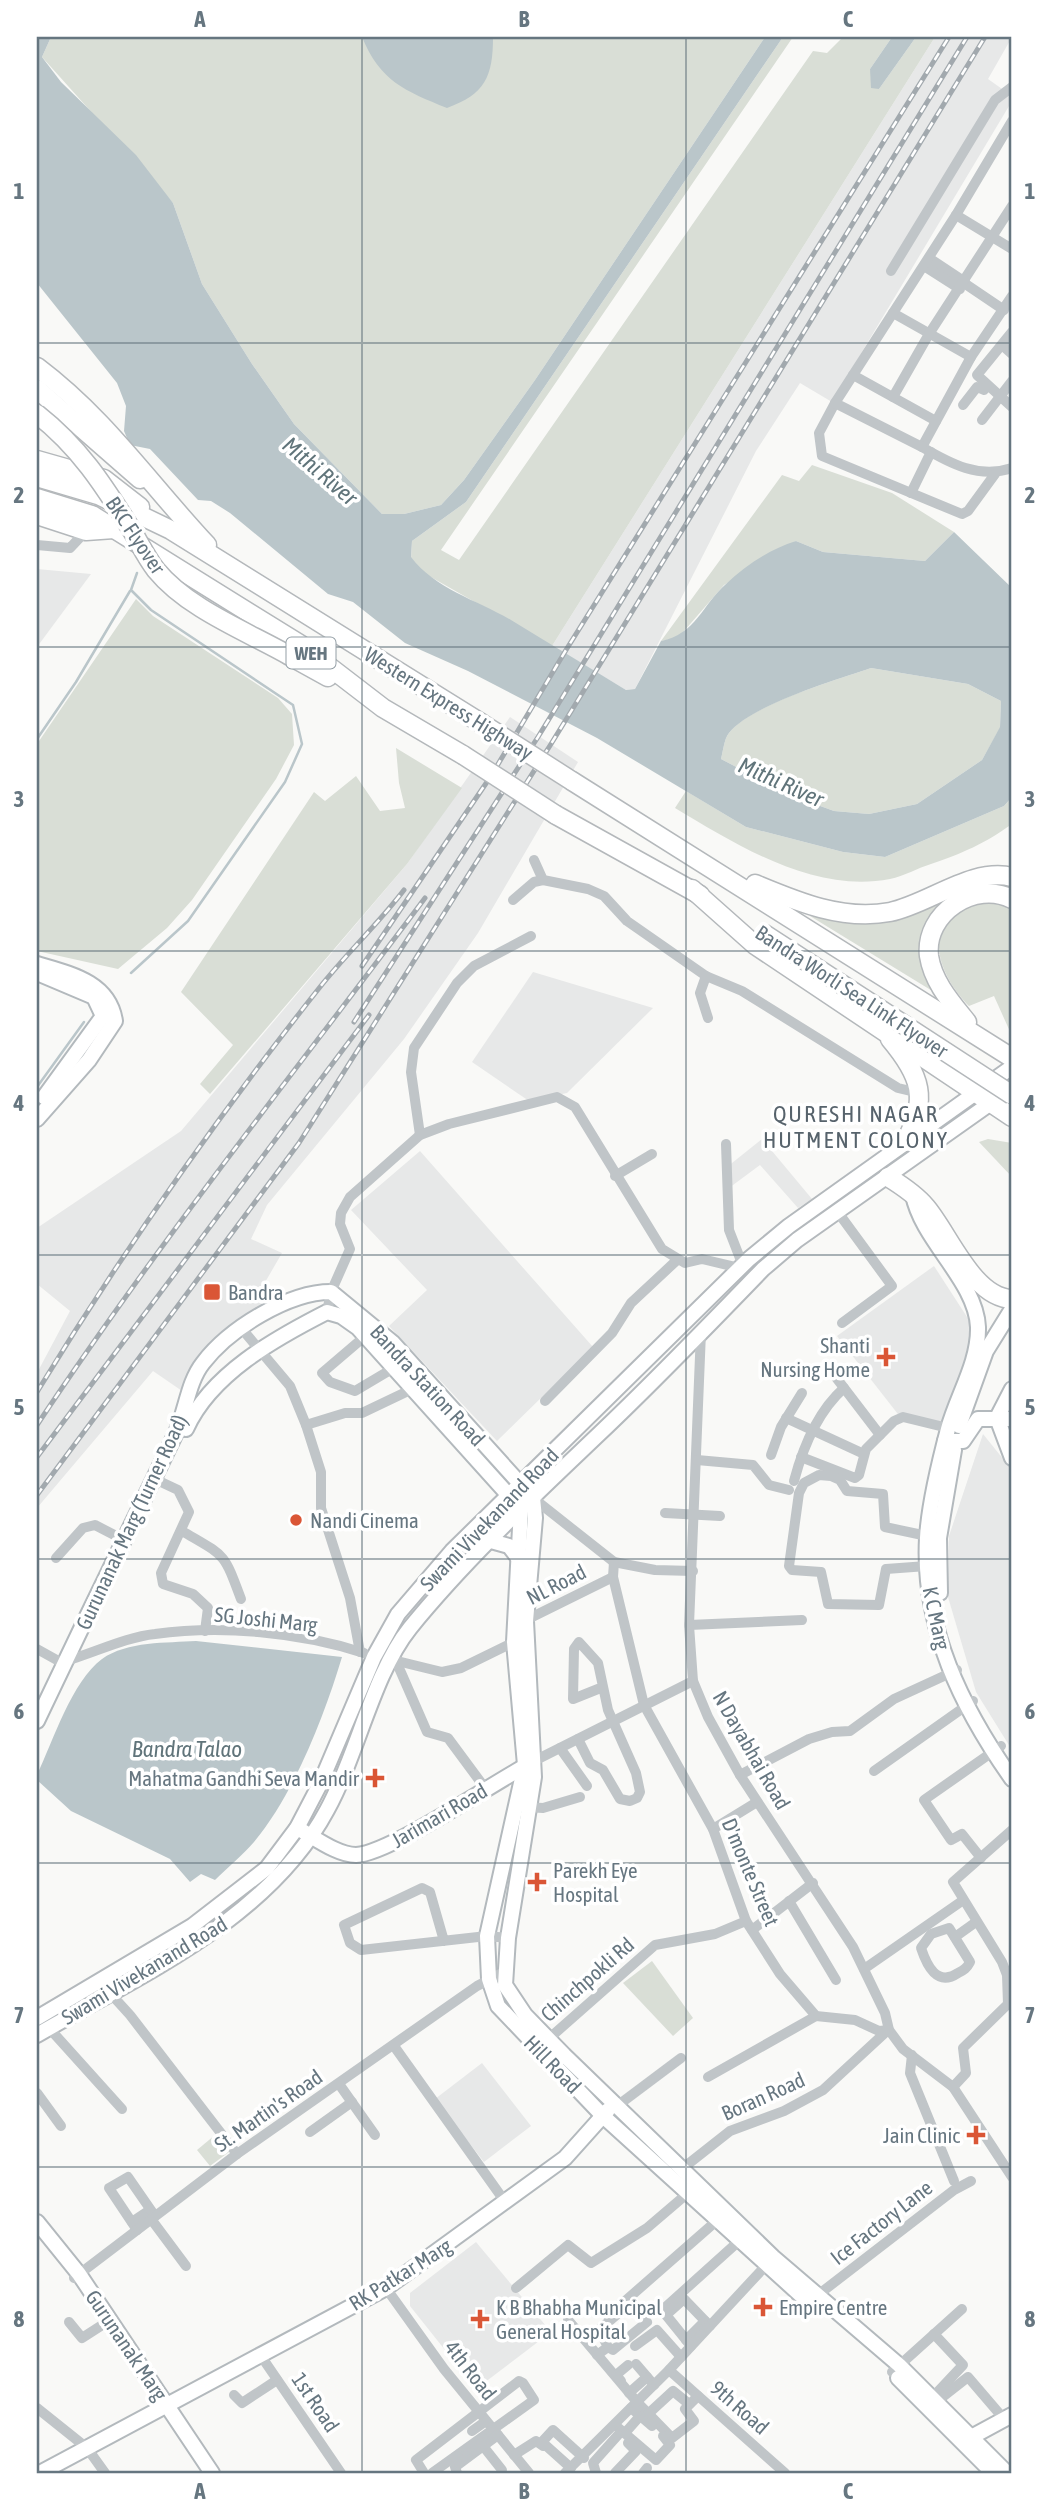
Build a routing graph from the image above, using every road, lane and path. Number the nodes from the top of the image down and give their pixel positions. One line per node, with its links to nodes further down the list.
1 (1012, 87): 8 (street)
2 (1012, 121): 4 (street)
3 (1012, 206): 5 (street)
4 (956, 215): 5 (street); 7 (street)
5 (993, 237): 6 (street); 9 (street)
6 (1012, 249)
7 (926, 262): 9 (street); 12 (street)
8 (891, 271)
9 (963, 285): 11 (street); 14 (street)
10 (1012, 296): 11 (street)
11 (1004, 310): 17 (street)
12 (893, 313): 14 (street); 19 (street)
13 (1012, 332): 15 (street)
14 (929, 334): 17 (street); 26 (street)
15 (1002, 345): 16 (street); 22 (street)
16 (1012, 354)
17 (971, 357): 20 (street)
18 (37, 367): 41 (highway)
19 (853, 376): 26 (street); 27 (street)
20 (960, 377): 24 (street); 32 (street)
21 (1012, 381): 25 (street)
22 (987, 386): 24 (street); 25 (street)
23 (37, 389): 41 (highway, BKC Flyover)
24 (976, 389): 28 (street)
25 (1000, 396): 29 (street); 31 (street)
26 (893, 397): 32 (street)
27 (835, 403): 33 (street); 38 (street)
28 (963, 405)
29 (1012, 407)
30 (37, 414): 44 (highway, BKC Flyover, bridge)
31 (982, 420)
32 (936, 421): 33 (street)
33 (926, 449): 36 (street); 38 (street)
34 (37, 460): 41 (highway)
35 (1012, 468): 36 (street)
36 (995, 474): 38 (street)
37 (37, 477): 41 (highway, Western Express Highway / WEH)
38 (911, 493)
39 (37, 498): 42 (highway)
40 (37, 515): 42 (highway)
41 (174, 522): 46 (highway, Western Express Highway / WEH, bridge)
42 (89, 523): 43 (street); 44 (highway, Western Express Highway / WEH)
43 (37, 545)
44 (383, 708): 49 (highway, Western Express Highway / WEH, bridge)
45 (534, 860): 48 (street)
46 (707, 864): 47 (highway); 58 (highway, Bandra Worli Sea Link Flyover)
47 (1012, 877)
48 (543, 880): 51 (street); 55 (street)
49 (692, 889): 57 (highway); 64 (highway, Bandra Worli Sea Link Flyover, bridge)
50 (1012, 899): 58 (highway)
51 (513, 900)
52 (531, 936): 71 (street)
53 (37, 964): 69 (main road)
54 (37, 974): 66 (main road)
55 (706, 976): 56 (street); 63 (street)
56 (708, 1018)
57 (879, 1026): 62 (highway); 63 (highway)
58 (974, 1032): 59 (highway, Bandra Worli Sea Link Flyover)
59 (1012, 1058)
60 (1012, 1067): 62 (main road, Swami Vivekanand Road)
61 (1012, 1087): 65 (main road, Swami Vivekanand Road)
62 (975, 1092): 65 (highway); 72 (main road, Swami Vivekanand Road)
63 (919, 1093): 72 (highway)
64 (1012, 1095)
65 (992, 1102): 67 (main road, Swami Vivekanand Road); 68 (highway)
66 (37, 1106)
67 (971, 1117): 70 (main road); 76 (main road, Swami Vivekanand Road)
68 (1012, 1117)
69 (37, 1119)
70 (1012, 1123)
71 (420, 1135): 75 (street); 81 (street)
72 (905, 1142): 80 (main road, Swami Vivekanand Road)
73 (726, 1144): 80 (street)
74 (652, 1154): 75 (street)
75 (615, 1176): 79 (street)
76 (888, 1177): 77 (highway); 78 (main road, Swami Vivekanand Road)
77 (913, 1195): 82 (highway); 104 (main road)
78 (837, 1211): 85 (street); 88 (main road, Swami Vivekanand Road)
79 (677, 1261): 80 (street); 97 (street)
80 (741, 1267): 102 (main road, Swami Vivekanand Road)
81 (331, 1292): 84 (street); 86 (main road, Gurunanak Marg (Turner Road)); 87 (main road, Bandra Station Road)
82 (1012, 1300)
83 (1012, 1309): 104 (main road)
84 (327, 1312): 87 (main road, Bandra Station Road); 89 (main road, Gurunanak Marg (Turner Road))
85 (842, 1323)
86 (242, 1329): 89 (street); 121 (main road, Gurunanak Marg (Turner Road))
87 (370, 1332): 91 (main road, Bandra Station Road); 91 (street); 92 (main road, Bandra Station Road)
88 (701, 1332): 105 (main road, Swami Vivekanand Road); 110 (street, N Dayabhai Road)
89 (262, 1350): 100 (street); 111 (main road, Gurunanak Marg (Turner Road))
90 (828, 1367): 93 (street)
91 (392, 1369): 95 (main road, Bandra Station Road)
92 (428, 1382): 95 (street); 112 (main road, Bandra Station Road)
93 (844, 1388): 101 (street); 103 (street)
94 (1012, 1388): 99 (main road)
95 (412, 1391): 100 (street); 113 (main road, Bandra Station Road)
96 (802, 1392): 98 (street)
97 (545, 1401)
98 (786, 1418): 101 (street); 107 (street)
99 (1008, 1421): 104 (main road); 109 (main road)
100 (306, 1425): 136 (street)
101 (812, 1431): 106 (street); 108 (street)
102 (573, 1433): 105 (main road); 112 (main road, Swami Vivekanand Road)
103 (880, 1435): 104 (street); 106 (street)
104 (952, 1435): 120 (main road, K C Marg)
105 (586, 1446): 114 (main road, Swami Vivekanand Road)
106 (864, 1454): 108 (street)
107 (771, 1455)
108 (801, 1457): 110 (street)
109 (1012, 1458)
110 (697, 1460): 117 (street, N Dayabhai Road)
111 (161, 1482): 119 (street); 137 (main road)
112 (520, 1484): 113 (main road, Swami Vivekanand Road); 114 (main road, Bandra Station Road)
113 (509, 1495): 115 (main road); 136 (main road, Swami Vivekanand Road)
114 (533, 1498): 115 (main road, Swami Vivekanand Road); 125 (street); 131 (main road, Hill Road)
115 (521, 1509): 122 (main road, Swami Vivekanand Road); 124 (main road, Hill Road)
116 (665, 1513): 117 (street)
117 (695, 1516): 118 (street); 126 (street, N Dayabhai Road)
118 (720, 1516)
119 (182, 1531): 129 (street); 133 (street)
120 (933, 1537): 127 (main road, K C Marg); 127 (street)
121 (124, 1540): 123 (street); 137 (main road, Gurunanak Marg (Turner Road))
122 (491, 1541): 124 (main road); 138 (main road, Swami Vivekanand Road)
123 (56, 1558)
124 (519, 1559): 131 (main road, Hill Road)
125 (614, 1562): 126 (street); 128 (street, D'monte Street)
126 (693, 1571): 132 (street, N Dayabhai Road)
127 (931, 1571): 139 (main road, K C Marg)
128 (613, 1577): 131 (street, NL Road); 143 (street, D'monte Street)
129 (241, 1600)
130 (802, 1620): 132 (street)
131 (520, 1623): 134 (main road, Hill Road); 151 (main road, Hill Road)
132 (689, 1625): 140 (street, N Dayabhai Road)
133 (205, 1631): 136 (street, SG Joshi Marg); 137 (street, SG Joshi Marg)
134 (514, 1642): 138 (street); 151 (main road, Hill Road)
135 (37, 1649): 137 (street)
136 (367, 1655): 160 (main road, Swami Vivekanand Road)
137 (68, 1660): 144 (main road); 146 (main road)
138 (393, 1660): 156 (street); 163 (main road, Swami Vivekanand Road)
139 (954, 1672): 142 (main road, K C Marg); 153 (street)
140 (693, 1681): 143 (street); 153 (street, N Dayabhai Road)
141 (603, 1687): 141 (street); 145 (street)
142 (966, 1698): 149 (main road, K C Marg); 152 (street)
143 (644, 1705): 145 (street); 161 (street, D'monte Street)
144 (37, 1721)
145 (613, 1723): 147 (street); 147 (street)
146 (37, 1731)
147 (578, 1738): 148 (street)
148 (560, 1748): 151 (street); 155 (street)
149 (997, 1749): 150 (main road, K C Marg); 154 (main road, K C Marg); 164 (street)
150 (1012, 1762)
151 (529, 1763): 156 (main road, Jarimari Road); 159 (main road, Hill Road)
152 (874, 1771)
153 (740, 1775): 158 (street, N Dayabhai Road)
154 (1012, 1779)
155 (587, 1786)
156 (485, 1788): 163 (main road, Jarimari Road)
157 (580, 1797): 159 (street)
158 (757, 1802): 161 (street); 165 (street, N Dayabhai Road)
159 (523, 1807): 170 (main road, Hill Road); 172 (main road, Hill Road)
160 (298, 1828): 163 (main road); 180 (main road, Swami Vivekanand Road)
161 (713, 1829): 169 (street, D'monte Street)
162 (1012, 1830): 164 (street)
163 (311, 1835): 178 (main road, Swami Vivekanand Road)
164 (981, 1858): 167 (street)
165 (813, 1883): 166 (street, Chinchpokli Rd); 174 (street, N Dayabhai Road)
166 (789, 1901): 169 (street, Chinchpokli Rd); 177 (street)
167 (962, 1901): 168 (street); 174 (street)
168 (976, 1922): 171 (street); 189 (street)
169 (749, 1925): 179 (street, D'monte Street); 183 (street, Chinchpokli Rd)
170 (488, 1936): 172 (street); 173 (street); 176 (main road, Hill Road)
171 (956, 1937): 171 (street)
172 (508, 1938): 175 (main road, Hill Road)
173 (444, 1941): 173 (street)
174 (864, 1969): 181 (street, N Dayabhai Road)
175 (504, 1972): 176 (street, St. Martin's Road); 183 (main road, Hill Road)
176 (489, 1979): 183 (main road, Hill Road); 184 (street, St. Martin's Road)
177 (836, 1980)
178 (110, 1993): 182 (main road, Swami Vivekanand Road); 198 (street)
179 (816, 2016): 181 (street); 187 (street)
180 (37, 2018)
181 (889, 2030): 185 (street); 199 (street, Boran Road)
182 (43, 2031): 193 (street)
183 (542, 2044): 192 (main road, Hill Road); 194 (main road, Hill Road)
184 (394, 2046): 188 (street, St. Martin's Road); 204 (street)
185 (912, 2055): 189 (street); 201 (street)
186 (681, 2058): 192 (street)
187 (708, 2077)
188 (339, 2084): 191 (street); 198 (street, St. Martin's Road)
189 (953, 2087): 200 (street)
190 (37, 2093): 195 (street)
191 (352, 2102): 196 (street); 197 (street)
192 (615, 2105): 194 (main road, RK Patkar Marg); 199 (main road, Hill Road)
193 (122, 2109)
194 (603, 2116): 199 (main road, Hill Road); 204 (main road, RK Patkar Marg)
195 (61, 2126)
196 (310, 2132)
197 (375, 2135)
198 (237, 2154): 205 (street, St. Martin's Road)
199 (677, 2173): 203 (main road, Hill Road); 206 (main road, Hill Road)
200 (1012, 2177)
201 (954, 2181)
202 (971, 2182): 216 (street, Ice Factory Lane)
203 (688, 2193): 206 (main road, Hill Road); 215 (street)
204 (506, 2203): 214 (main road, RK Patkar Marg)
205 (152, 2215): 208 (street, St. Martin's Road); 208 (street); 212 (street)
206 (722, 2216): 210 (main road, Hill Road); 211 (main road, Hill Road); 219 (street)
207 (37, 2222): 213 (main road, Gurunanak Marg)
208 (134, 2226): 213 (street, St. Martin's Road)
209 (37, 2232): 213 (main road, Gurunanak Marg)
210 (739, 2241): 211 (main road, Hill Road); 218 (street)
211 (770, 2261): 216 (main road, Hill Road); 223 (street)
212 (186, 2266)
213 (76, 2276): 222 (main road, Gurunanak Marg)
214 (386, 2288): 228 (main road, RK Patkar Marg); 245 (street, 4th Road)
215 (516, 2288)
216 (812, 2299): 231 (main road, Hill Road)
217 (962, 2309): 224 (street)
218 (659, 2313)
219 (608, 2316)
220 (568, 2320): 229 (street)
221 (69, 2322): 222 (street)
222 (107, 2322): 241 (main road, Gurunanak Marg)
223 (707, 2324): 225 (street); 225 (street)
224 (934, 2334): 231 (street); 238 (street)
225 (689, 2343): 230 (street)
226 (635, 2346): 230 (street)
227 (608, 2347): 227 (street); 229 (street)
228 (259, 2353): 233 (street, 1st Road); 241 (main road, RK Patkar Marg)
229 (597, 2355): 235 (street)
230 (681, 2357): 232 (street)
231 (896, 2368): 238 (main road, Hill Road); 248 (main road, Hill Road)
232 (668, 2370): 234 (street); 237 (street, 9th Road)
233 (277, 2380): 236 (street); 261 (street, 1st Road)
234 (650, 2381): 235 (street); 235 (street); 240 (street)
235 (629, 2393): 240 (street)
236 (234, 2395)
237 (698, 2396): 239 (street); 268 (street, 9th Road)
238 (934, 2400): 244 (street); 248 (main road, Hill Road)
239 (689, 2404): 243 (street); 243 (street)
240 (634, 2405): 243 (street); 246 (street)
241 (163, 2406): 249 (main road, RK Patkar Marg); 259 (main road, Gurunanak Marg); 260 (main road, Gurunanak Marg)
242 (37, 2408): 249 (street)
243 (644, 2415): 246 (street); 246 (street)
244 (1008, 2417): 248 (main road)
245 (490, 2422): 247 (street); 247 (street); 251 (street, 4th Road)
246 (618, 2430): 252 (street); 266 (street); 267 (street)
247 (475, 2435): 255 (street); 262 (street); 263 (street); 264 (street)
248 (966, 2440): 269 (main road, Hill Road); 270 (main road, Hill Road)
249 (87, 2448): 257 (main road, RK Patkar Marg); 258 (street)
250 (574, 2449): 252 (street); 254 (street); 254 (street)
251 (516, 2457): 255 (street); 256 (street); 265 (street, 4th Road)
252 (584, 2458): 256 (street)
253 (631, 2460): 267 (street)
254 (563, 2461): 256 (street)
255 (499, 2472)
256 (568, 2472)
257 (40, 2473)
258 (105, 2473)
259 (201, 2473)
260 (212, 2473)
261 (341, 2473)
262 (424, 2473)
263 (432, 2473)
264 (457, 2473)
265 (529, 2473)
266 (596, 2473)
267 (617, 2473)
268 (785, 2473)
269 (993, 2473)
270 (1007, 2473)

